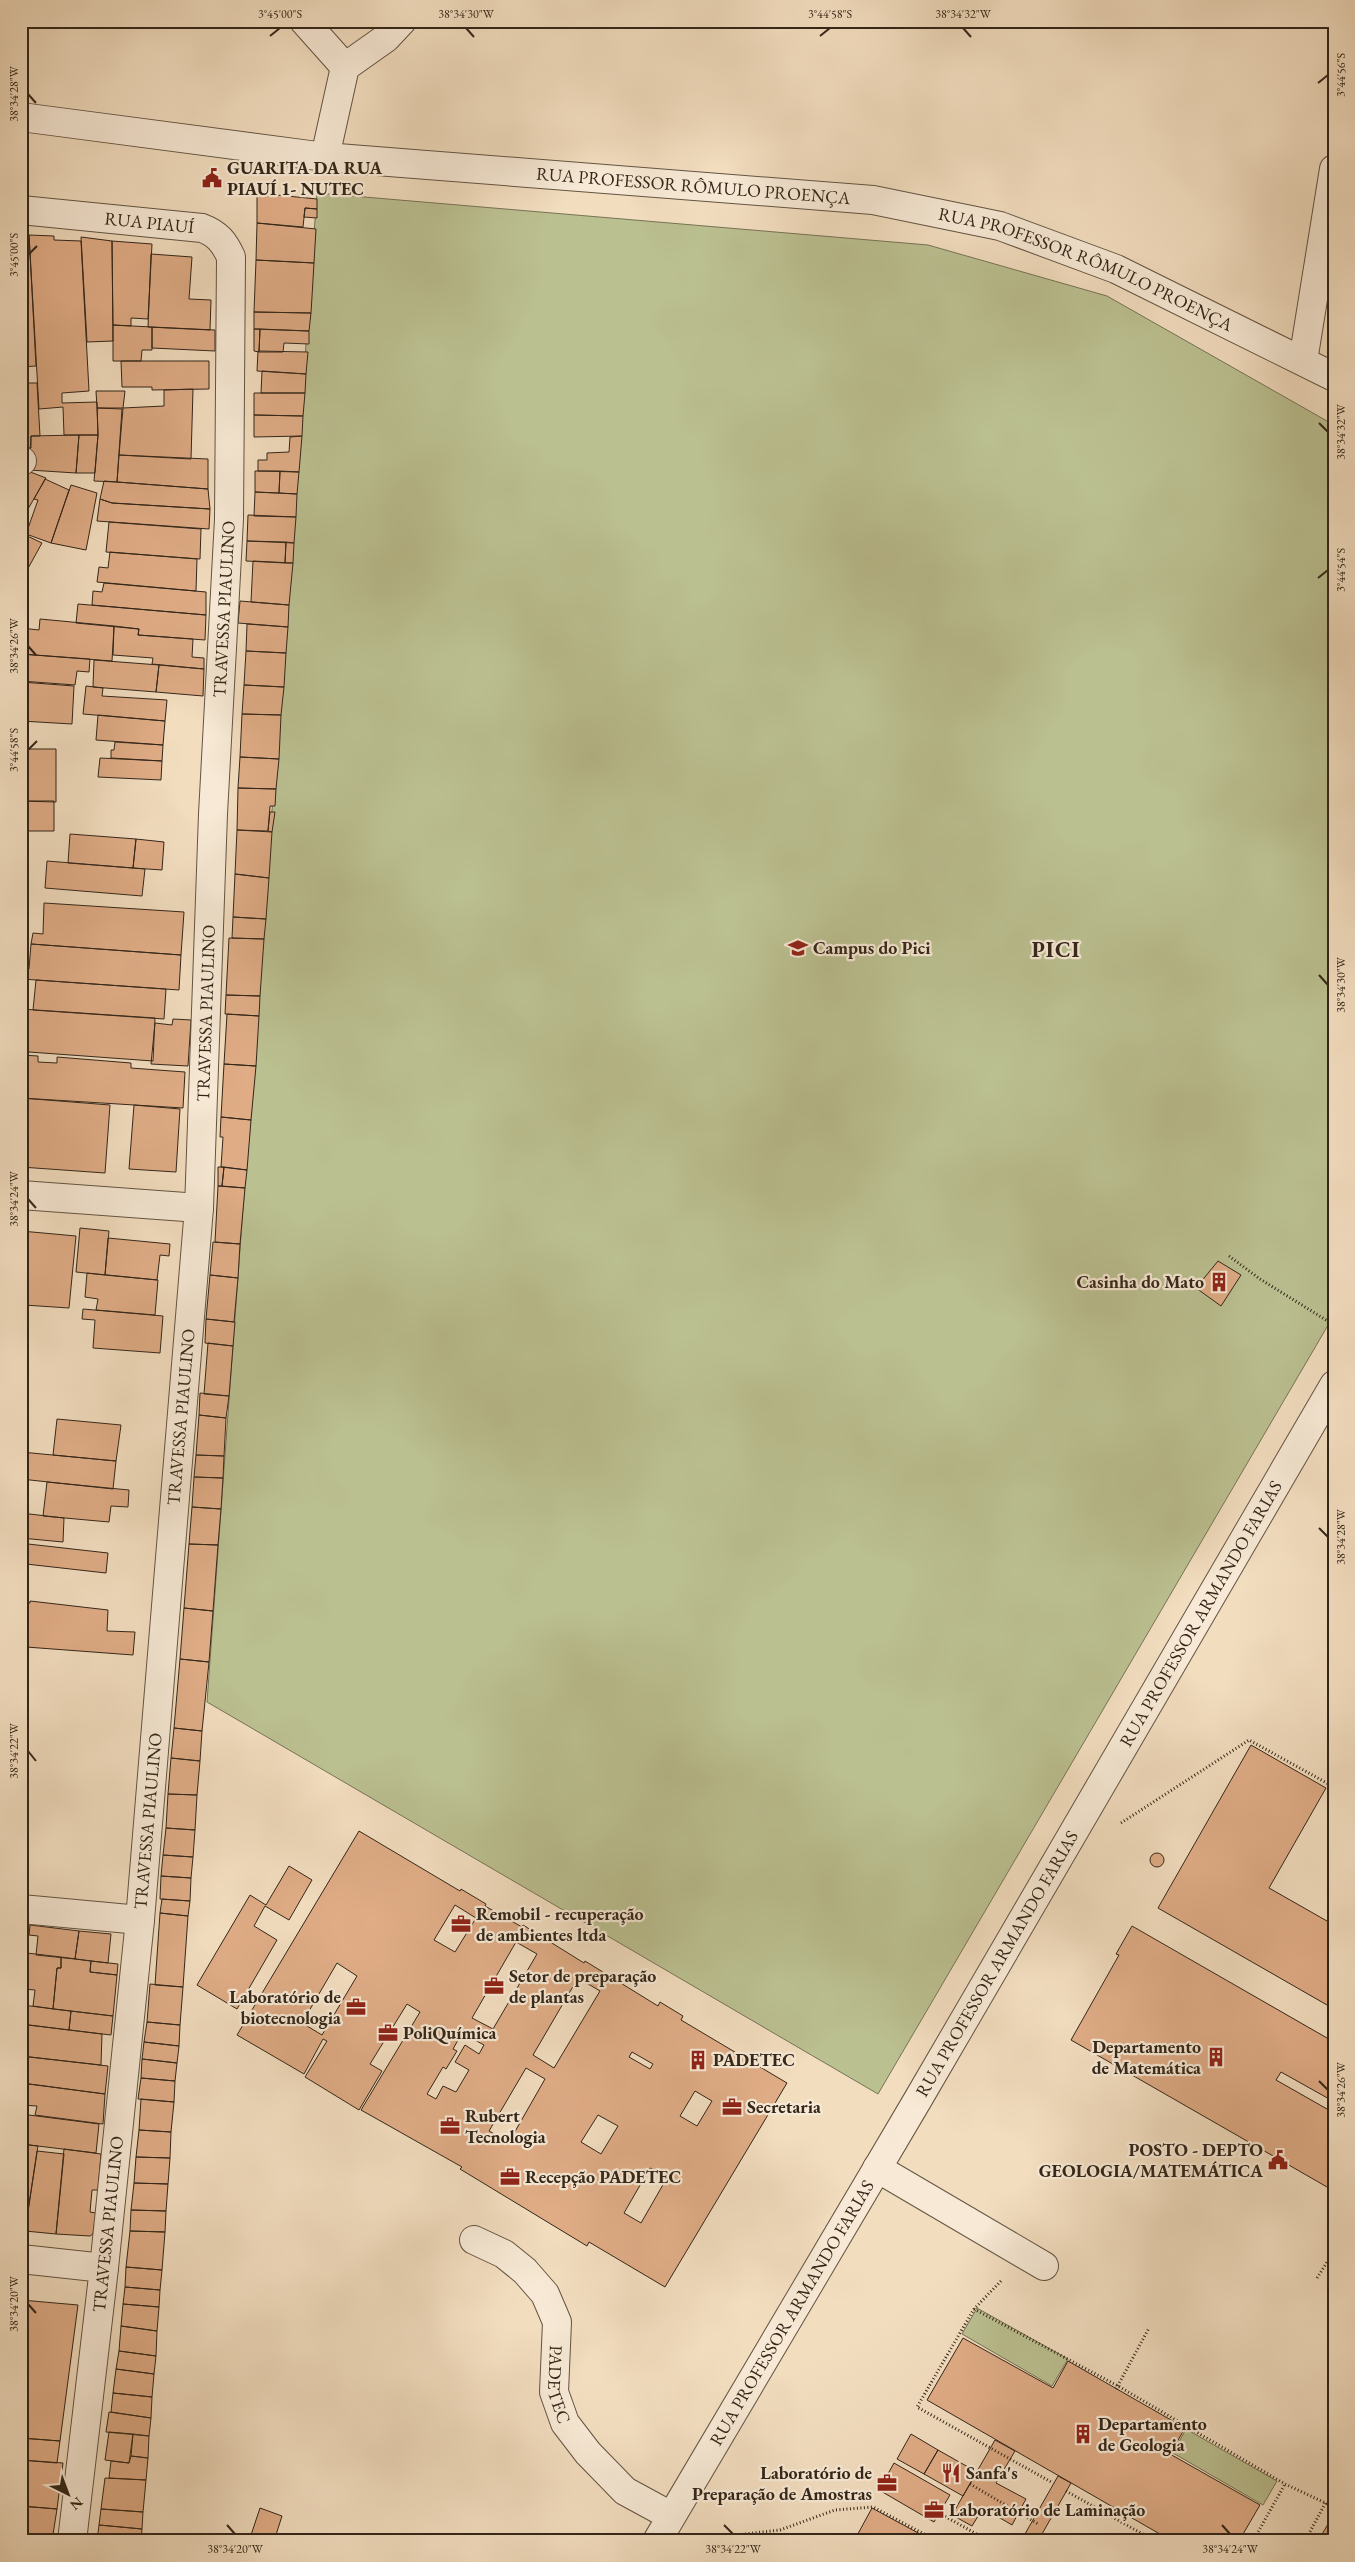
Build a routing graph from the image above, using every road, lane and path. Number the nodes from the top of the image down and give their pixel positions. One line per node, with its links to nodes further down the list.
1 (304, 21): 3 (street)
2 (402, 21): 3 (street)
3 (345, 67): 5 (street)
4 (22, 113): 5 (street, RUA PROFESSOR RÔMULO PROENÇA)
5 (325, 157): 9 (street, RUA PROFESSOR RÔMULO PROENÇA)
6 (1334, 169): 9 (street)
7 (21, 210): 8 (street, RUA PIAUÍ)
8 (232, 290): 12 (street, TRAVESSA PIAULINO)
9 (1303, 361): 10 (street, RUA PROFESSOR RÔMULO PROENÇA)
10 (1334, 377)
11 (21, 1194): 12 (street)
12 (199, 1208): 19 (street, TRAVESSA PIAULINO)
13 (1229, 1256): 14 (path)
14 (1334, 1325)
15 (1334, 1386): 20 (street, RUA PROFESSOR ARMANDO FARIAS)
16 (1334, 1787): 17 (path)
17 (1117, 1826)
18 (21, 1909): 19 (street)
19 (140, 1920): 25 (street, TRAVESSA PIAULINO)
20 (877, 2168): 24 (street); 38 (street, RUA PROFESSOR ARMANDO FARIAS)
21 (474, 2240): 38 (street, PADETEC)
22 (1334, 2251): 27 (path)
23 (21, 2259): 25 (street)
24 (1044, 2266)
25 (104, 2268): 42 (street, TRAVESSA PIAULINO)
26 (1000, 2275): 28 (path)
27 (1317, 2278)
28 (974, 2309): 30 (path); 31 (path)
29 (1149, 2328): 30 (path)
30 (1117, 2387): 33 (path)
31 (1053, 2483)
32 (970, 2484): 41 (path)
33 (1285, 2484): 35 (path); 47 (path)
34 (1066, 2491): 46 (path)
35 (1326, 2502): 36 (path); 48 (path)
36 (1334, 2507)
37 (939, 2513): 40 (path)
38 (672, 2516): 43 (street, RUA PROFESSOR ARMANDO FARIAS); 44 (path)
39 (961, 2520): 40 (path)
40 (959, 2524): 45 (path)
41 (1038, 2524)
42 (72, 2541)
43 (657, 2541)
44 (936, 2541)
45 (989, 2541)
46 (1155, 2541)
47 (1252, 2541)
48 (1305, 2541)

